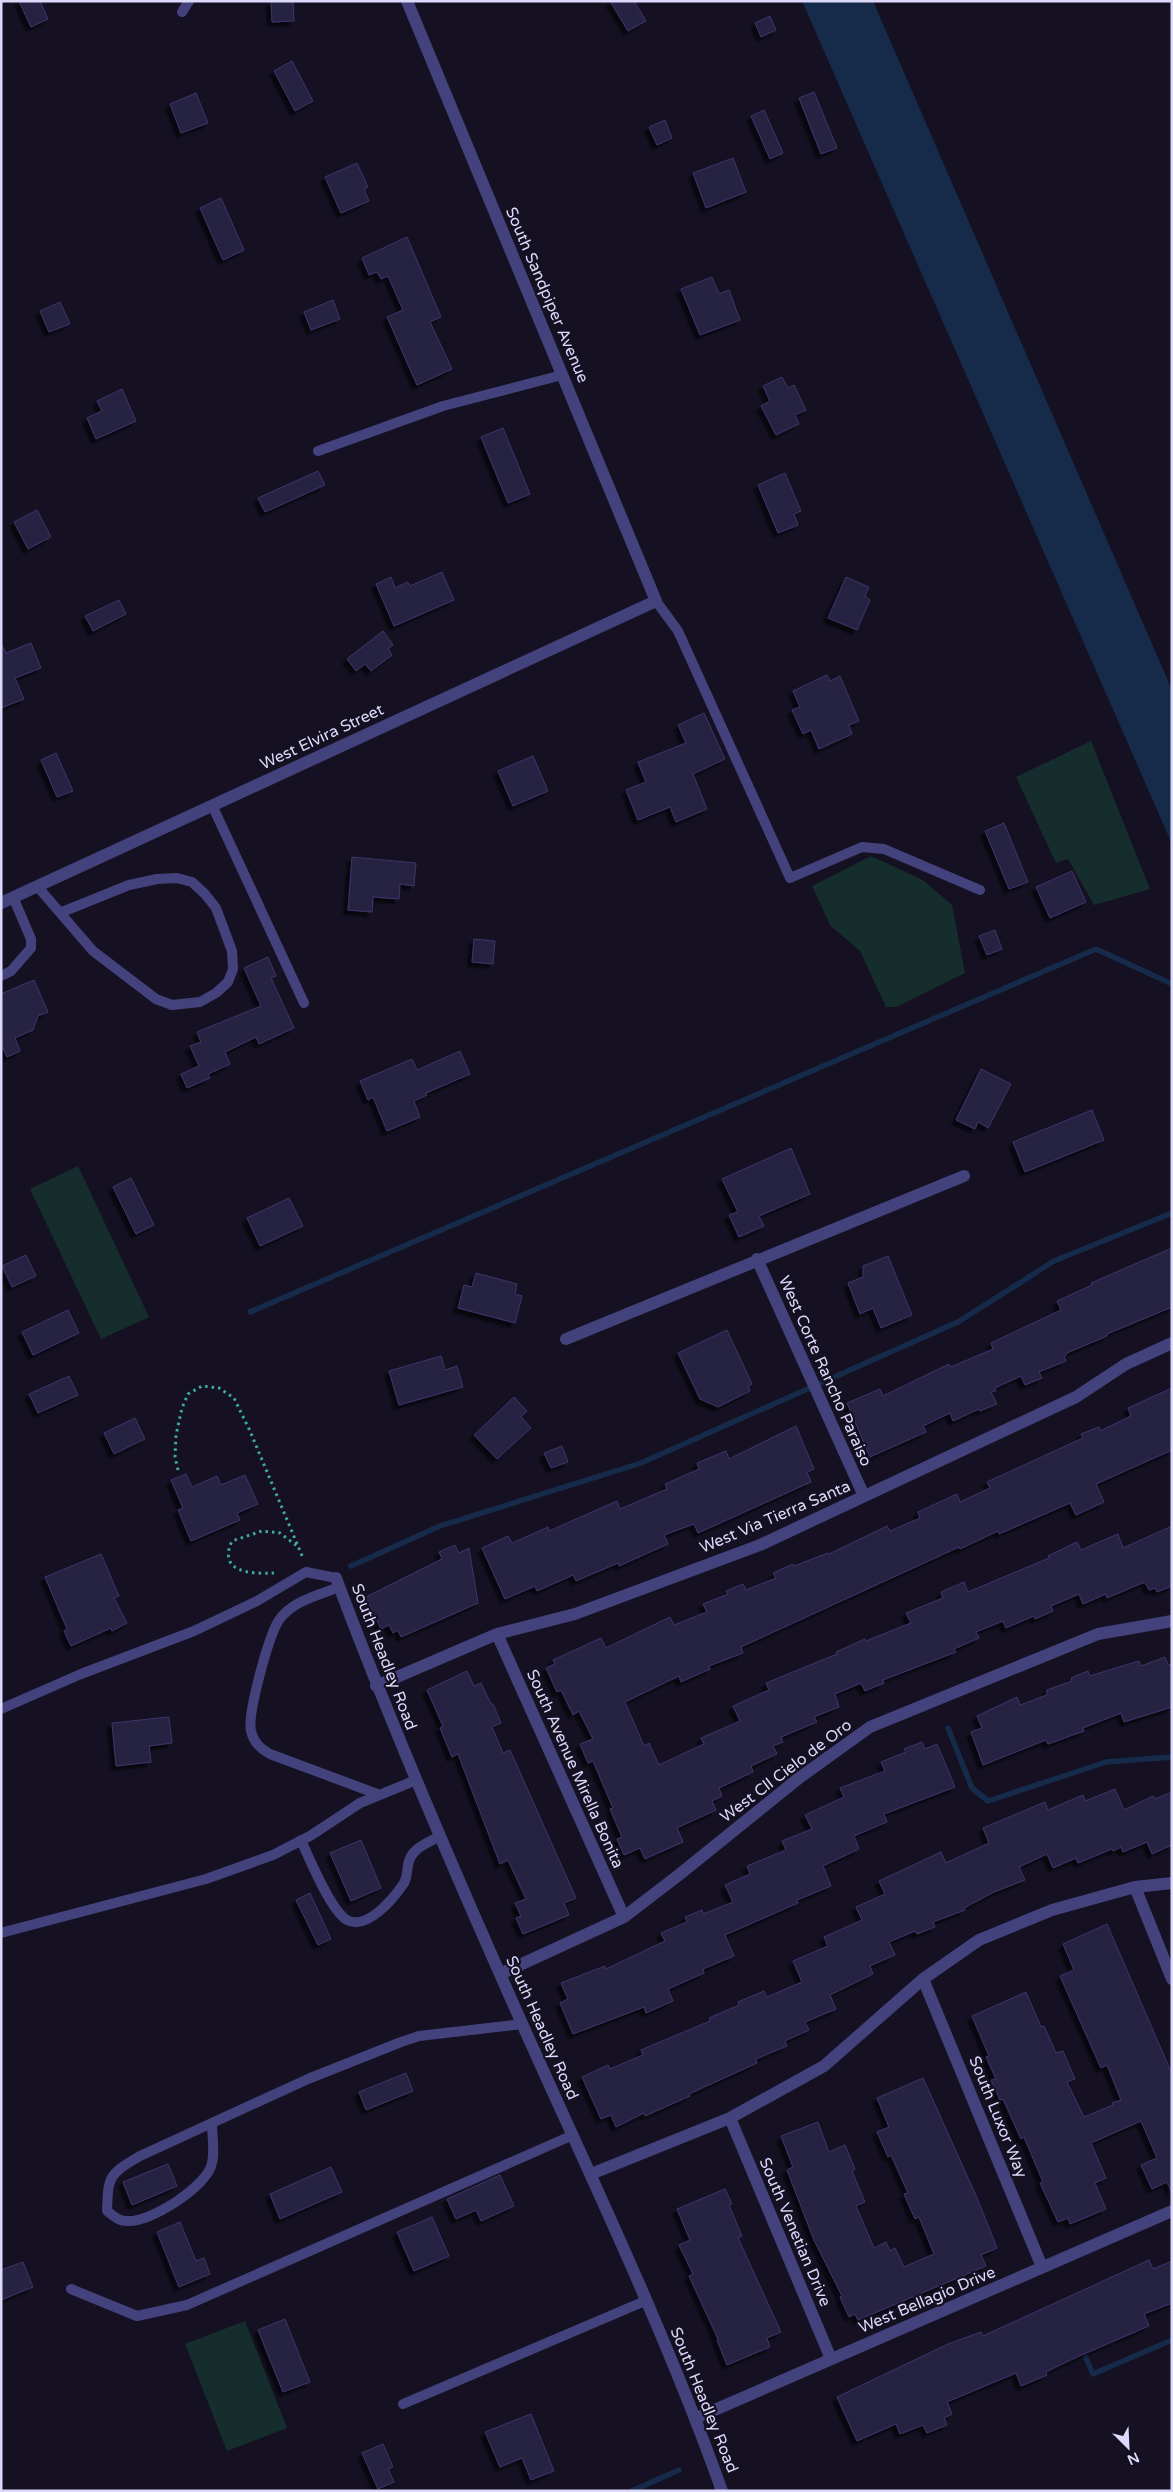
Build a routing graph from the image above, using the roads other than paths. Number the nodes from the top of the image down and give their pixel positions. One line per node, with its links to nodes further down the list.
1 (188, 1): 3 (lane)
2 (407, 1): 4 (street, South Sandpiper Avenue)
3 (182, 12)
4 (562, 375): 5 (lane); 6 (street, South Sandpiper Avenue)
5 (318, 451)
6 (656, 601): 7 (street, West Elvira Street); 9 (lane)
7 (212, 805): 8 (street, West Elvira Street); 13 (lane)
8 (37, 886): 10 (street, West Elvira Street); 11 (lane)
9 (980, 890)
10 (7, 900): 12 (lane)
11 (62, 912): 11 (lane)
12 (1, 976)
13 (304, 1003)
14 (964, 1176): 15 (street)
15 (757, 1259): 16 (street); 18 (street, West Corte Rancho Paraiso)
16 (566, 1339)
17 (1172, 1343): 18 (street, West Via Tierra Santa)
18 (864, 1496): 21 (street, West Via Tierra Santa)
19 (337, 1582): 22 (street, South Headley Road); 23 (lane); 25 (lane)
20 (1172, 1620): 30 (street, West Cll Cielo de Oro)
21 (497, 1634): 22 (street, West Via Tierra Santa); 30 (street, South Avenue Mirella Bonita)
22 (376, 1686): 24 (street, South Headley Road)
23 (1, 1709)
24 (416, 1780): 25 (lane); 26 (street, South Headley Road)
25 (380, 1795): 27 (lane)
26 (440, 1836): 27 (lane); 32 (street, South Headley Road)
27 (301, 1840): 31 (lane)
28 (1172, 1883): 29 (street)
29 (1135, 1887): 33 (street); 34 (street)
30 (624, 1917): 32 (street, West Cll Cielo de Oro)
31 (1, 1933)
32 (500, 1974): 35 (street, South Headley Road)
33 (923, 1979): 36 (street); 41 (street, South Luxor Way)
34 (1172, 1979)
35 (522, 2024): 37 (lane); 38 (street, South Headley Road)
36 (730, 2118): 39 (street); 44 (street, South Venetian Drive)
37 (212, 2124): 37 (lane)
38 (573, 2135): 39 (street, South Headley Road); 42 (lane)
39 (591, 2174): 43 (street, South Headley Road)
40 (1172, 2211): 41 (street, West Bellagio Drive)
41 (1042, 2268): 44 (street, West Bellagio Drive)
42 (71, 2290)
43 (646, 2301): 45 (lane); 46 (street, South Headley Road)
44 (831, 2359): 46 (street, West Bellagio Drive)
45 (403, 2404)
46 (696, 2418): 47 (street, South Headley Road)
47 (722, 2491)

